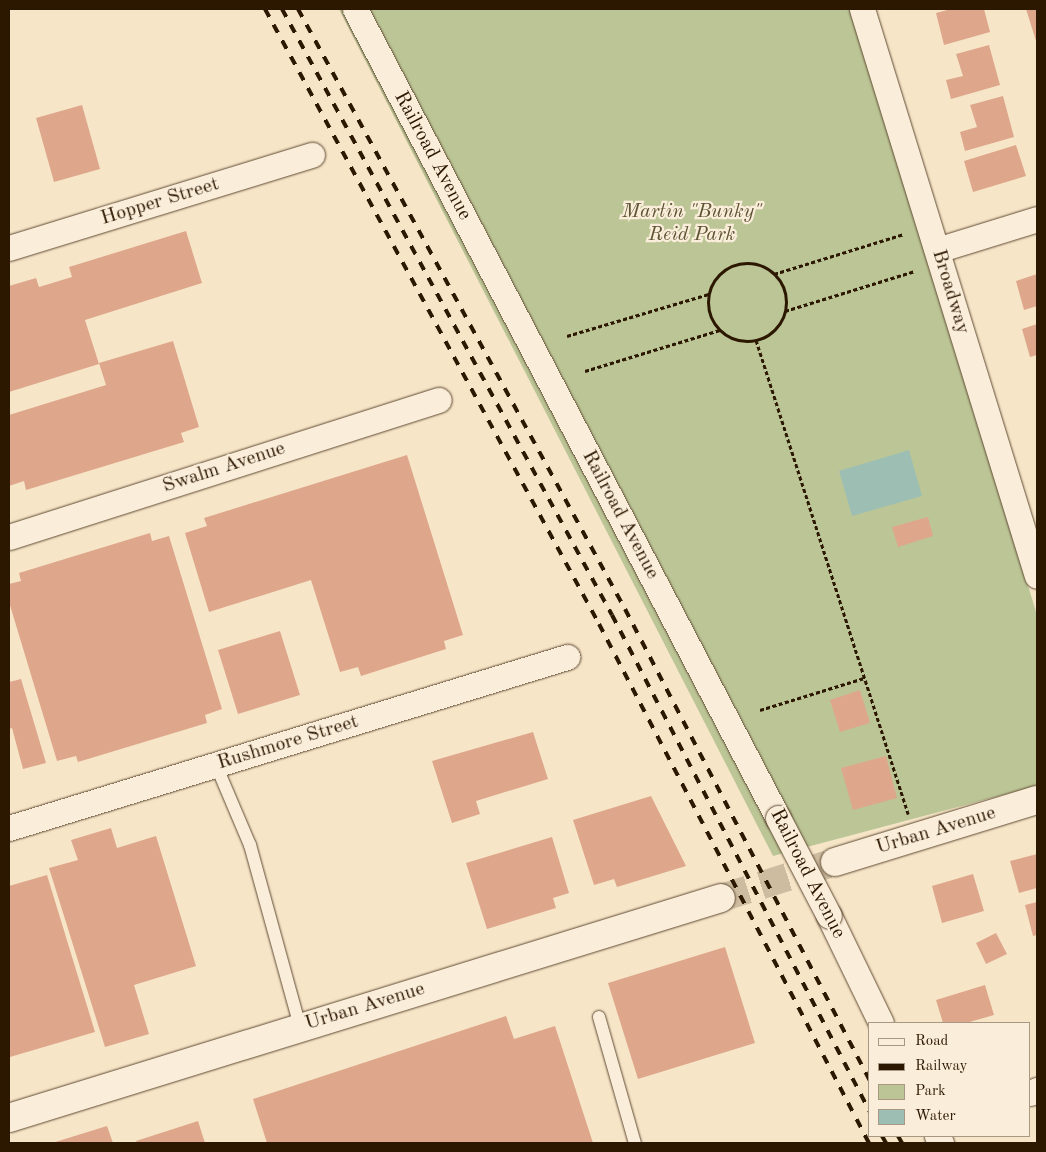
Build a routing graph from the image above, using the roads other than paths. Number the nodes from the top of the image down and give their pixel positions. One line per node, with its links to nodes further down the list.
1 (355, 9): 18 (street, Railroad Avenue, bridge)
2 (862, 9): 6 (street, Broadway)
3 (312, 155): 5 (street, Hopper Street)
4 (1037, 219): 6 (street)
5 (9, 248)
6 (937, 250): 8 (street, Broadway)
7 (439, 400): 9 (street, Swalm Avenue)
8 (1028, 514): 10 (street, Broadway)
9 (9, 536)
10 (1037, 576)
11 (567, 657): 12 (street, Rushmore Street)
12 (216, 765): 14 (street, Rushmore Street); 19 (lane)
13 (1037, 800): 15 (street, Urban Avenue)
14 (9, 828)
15 (835, 862)
16 (721, 898): 19 (street, Urban Avenue)
17 (599, 1017): 21 (lane)
18 (881, 1022)
19 (300, 1027): 20 (street, Urban Avenue)
20 (9, 1118)
21 (635, 1143)

